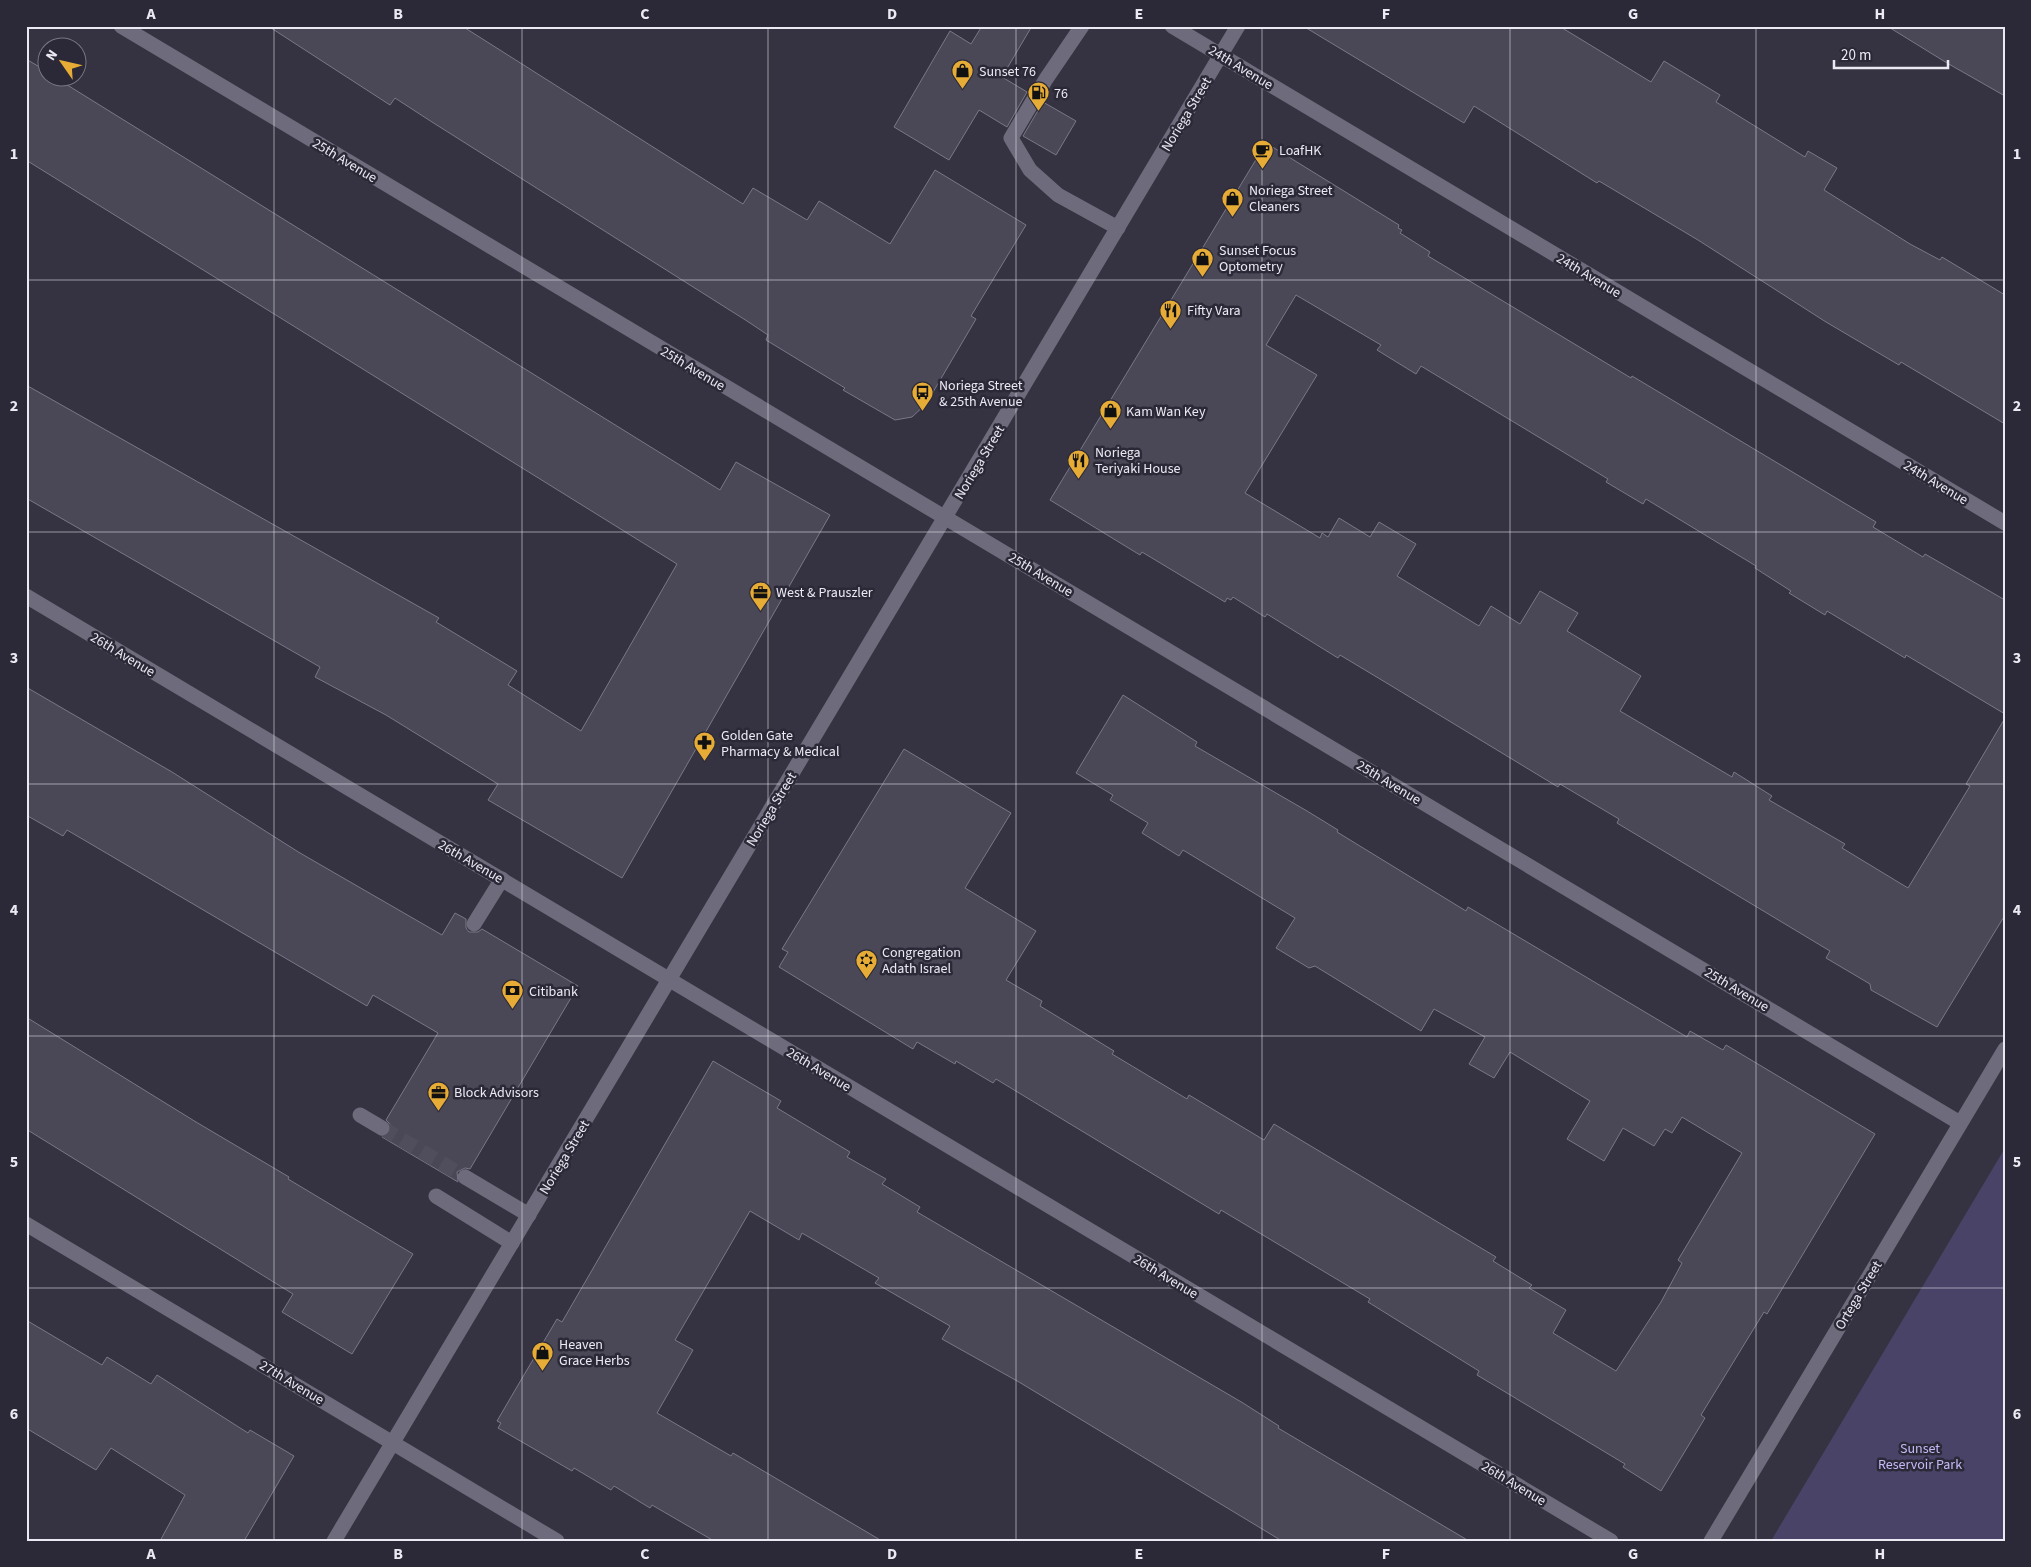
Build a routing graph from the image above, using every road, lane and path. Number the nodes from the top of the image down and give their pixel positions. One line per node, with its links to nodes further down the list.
1 (121, 26): 7 (street, 25th Avenue)
2 (1082, 26): 6 (street)
3 (1172, 26): 5 (street, 24th Avenue)
4 (1238, 26): 5 (street, Noriega Street)
5 (1221, 55): 6 (street, Noriega Street); 8 (street, 24th Avenue)
6 (1118, 228): 7 (street, Noriega Street)
7 (945, 517): 12 (street, Noriega Street); 15 (street, 25th Avenue)
8 (2005, 523)
9 (26, 596): 10 (street, 26th Avenue)
10 (502, 879): 11 (street); 12 (street, 26th Avenue)
11 (474, 924)
12 (669, 980): 19 (street, Noriega Street); 25 (street, 26th Avenue)
13 (2005, 1049): 15 (street, Ortega Street)
14 (360, 1115): 16 (street)
15 (1960, 1123): 26 (street, Ortega Street)
16 (382, 1128)
17 (465, 1177): 19 (street)
18 (436, 1196): 21 (street)
19 (529, 1215): 21 (street, Noriega Street)
20 (26, 1224): 22 (street, 27th Avenue)
21 (512, 1243): 22 (street, Noriega Street)
22 (393, 1443): 23 (street, Noriega Street); 24 (street, 27th Avenue)
23 (334, 1541)
24 (558, 1541)
25 (1611, 1541)
26 (1711, 1541)

